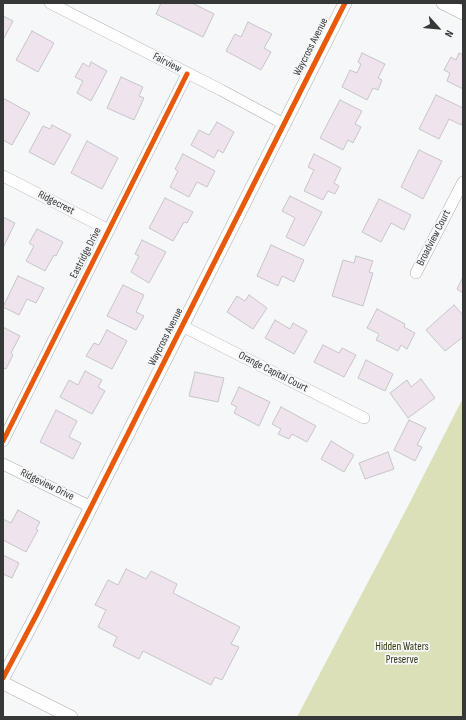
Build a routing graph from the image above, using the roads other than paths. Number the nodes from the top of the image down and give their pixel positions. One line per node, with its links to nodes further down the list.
1 (50, 3): 5 (street, Fairview)
2 (345, 3): 6 (street, Waycross Avenue)
3 (443, 3): 4 (street)
4 (463, 13)
5 (187, 74): 6 (street, Fairview); 9 (street, Eastridge Drive)
6 (284, 124): 11 (street, Waycross Avenue)
7 (3, 176): 9 (street, Ridgecrest)
8 (463, 182): 10 (street, Broadview Court)
9 (108, 230): 13 (street, Eastridge Drive)
10 (416, 273)
11 (182, 326): 12 (street, Orange Capital Court); 15 (street, Waycross Avenue)
12 (364, 418)
13 (3, 441)
14 (3, 464): 15 (street, Ridgeview Drive)
15 (91, 507): 16 (street, Waycross Avenue)
16 (3, 678)
17 (3, 683): 18 (street)
18 (71, 717)

